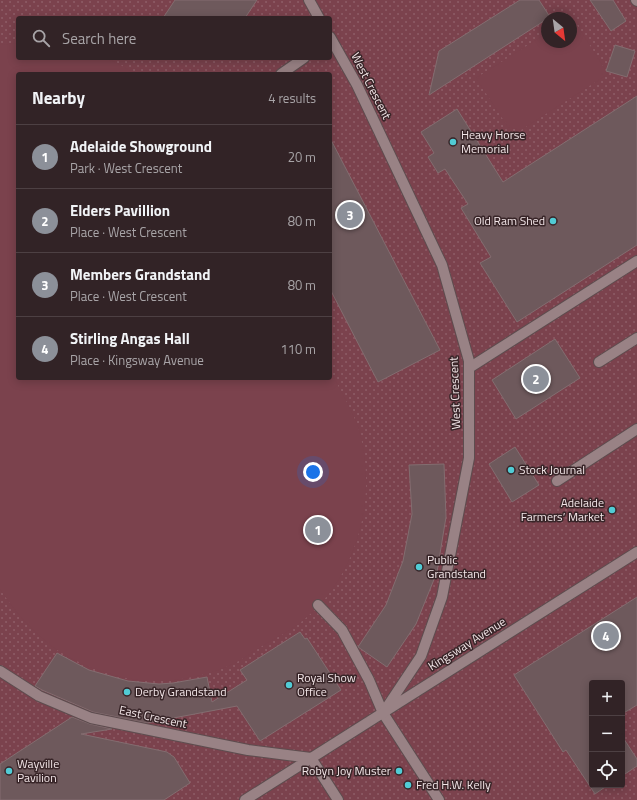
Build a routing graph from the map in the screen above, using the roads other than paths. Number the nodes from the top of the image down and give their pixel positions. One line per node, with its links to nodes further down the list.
1 (309, 0): 2 (street)
2 (318, 16)
3 (332, 42): 9 (street, West Crescent)
4 (301, 60): 5 (street)
5 (284, 72)
6 (637, 261): 9 (street)
7 (637, 338): 8 (street)
8 (599, 362)
9 (469, 368): 15 (street, West Crescent)
10 (637, 428): 11 (street)
11 (557, 481)
12 (637, 552): 15 (street, Kingsway Avenue)
13 (318, 605): 15 (street)
14 (0, 671): 16 (street, East Crescent)
15 (383, 713): 16 (street, Kingsway Avenue); 19 (street)
16 (311, 758): 17 (street, Kingsway Avenue); 18 (street)
17 (245, 800)
18 (338, 800)
19 (439, 800)

